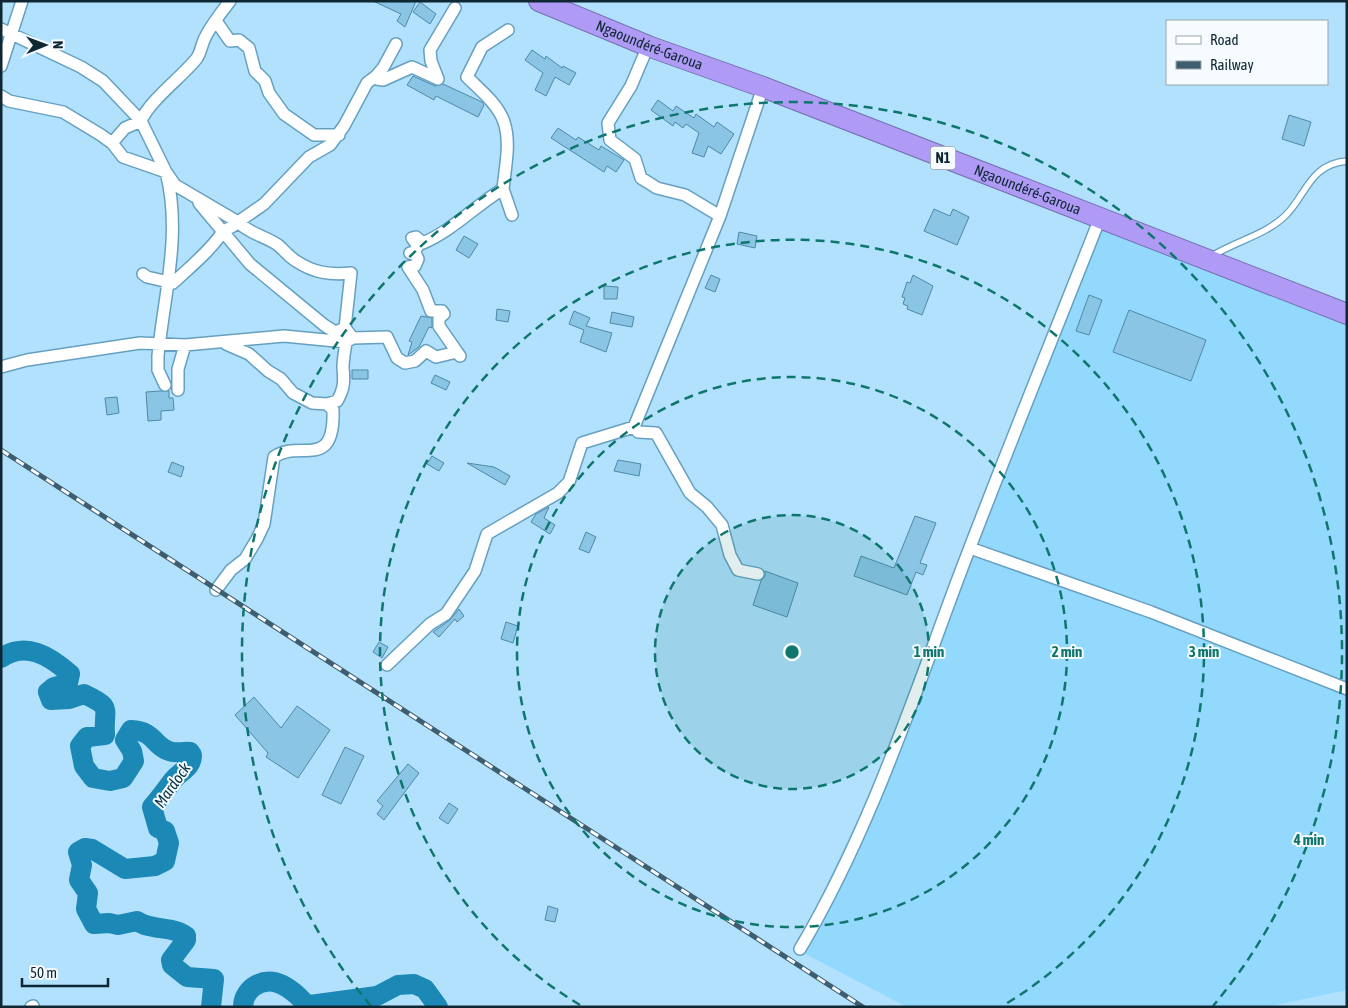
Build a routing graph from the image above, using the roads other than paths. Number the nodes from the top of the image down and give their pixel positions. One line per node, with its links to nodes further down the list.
1 (22, 1): 7 (street)
2 (230, 1): 5 (street)
3 (539, 1): 9 (highway, Ngaoundéré-Garoua / N1)
4 (455, 8): 11 (street)
5 (216, 21): 14 (street); 15 (street)
6 (508, 30): 19 (street)
7 (6, 31): 10 (street); 14 (street)
8 (396, 44): 11 (street)
9 (648, 46): 12 (highway, Ngaoundéré-Garoua / N1); 22 (street)
10 (1, 66)
11 (376, 76): 15 (street)
12 (763, 87): 22 (street); 23 (highway, Ngaoundéré-Garoua / N1)
13 (1, 96): 16 (street)
14 (141, 121): 16 (street); 18 (street)
15 (339, 135): 24 (street)
16 (112, 143): 18 (street)
17 (1347, 162): 26 (lane)
18 (166, 172): 20 (street); 28 (street)
19 (503, 189): 21 (street); 31 (street)
20 (195, 197): 24 (street); 25 (street)
21 (512, 215)
22 (720, 216): 39 (street)
23 (1100, 218): 26 (highway, Ngaoundéré-Garoua / N1); 40 (street)
24 (238, 222): 25 (street); 30 (street)
25 (223, 231): 28 (street); 30 (street)
26 (1206, 259): 29 (highway, Ngaoundéré-Garoua / N1)
27 (143, 274): 28 (street)
28 (168, 283): 32 (street)
29 (1347, 314)
30 (345, 328): 31 (street)
31 (349, 340): 33 (street); 38 (street)
32 (159, 343): 34 (street); 35 (street); 36 (street)
33 (222, 343): 34 (street); 38 (street)
34 (185, 345): 37 (street)
35 (1, 367)
36 (165, 384)
37 (178, 390)
38 (326, 404): 42 (street)
39 (634, 427): 41 (street); 43 (street)
40 (970, 548): 44 (street); 45 (street)
41 (758, 574)
42 (216, 590)
43 (387, 665)
44 (1347, 689)
45 (800, 950)

